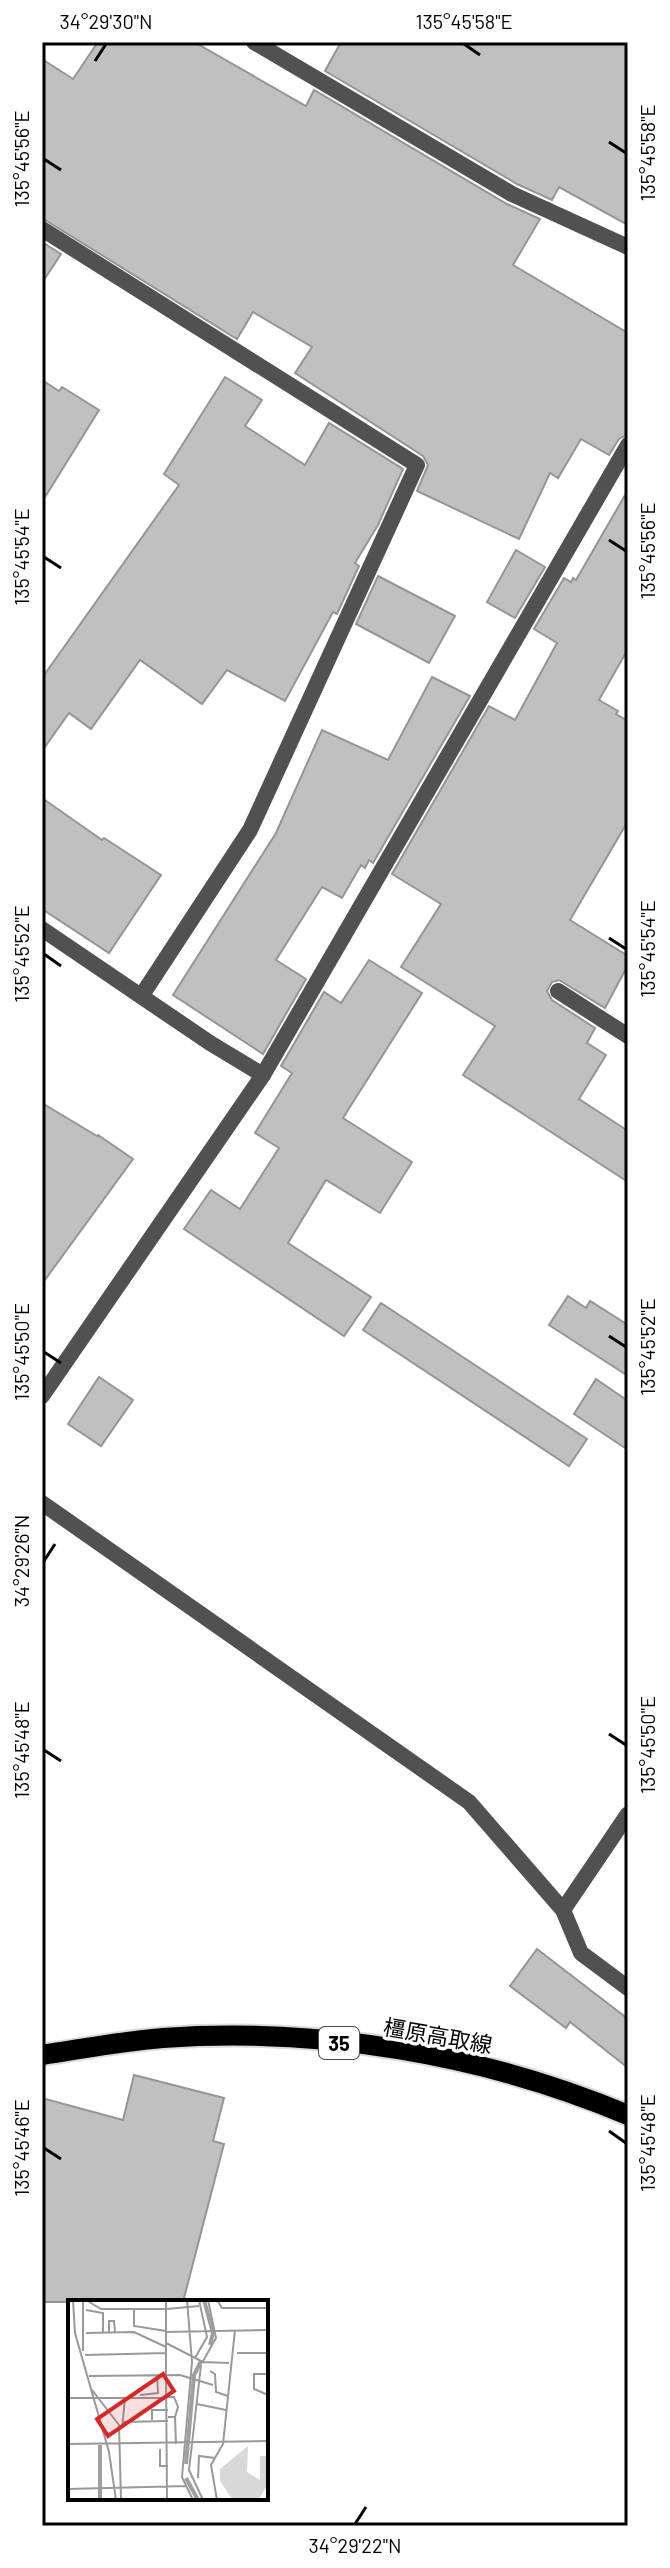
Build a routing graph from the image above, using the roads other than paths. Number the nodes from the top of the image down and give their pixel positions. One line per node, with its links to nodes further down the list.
1 (254, 42): 3 (street)
2 (42, 229): 7 (street)
3 (628, 247)
4 (628, 445): 9 (street)
5 (42, 929): 7 (street)
6 (558, 991): 8 (street)
7 (142, 995): 9 (street)
8 (628, 1036)
9 (263, 1075): 10 (street)
10 (42, 1396)
11 (42, 1503): 13 (street)
12 (628, 1814): 13 (street)
13 (563, 1910): 14 (street)
14 (628, 1988)
15 (42, 2055): 16 (main road, 橿原高取線 / 35)
16 (628, 2115)

